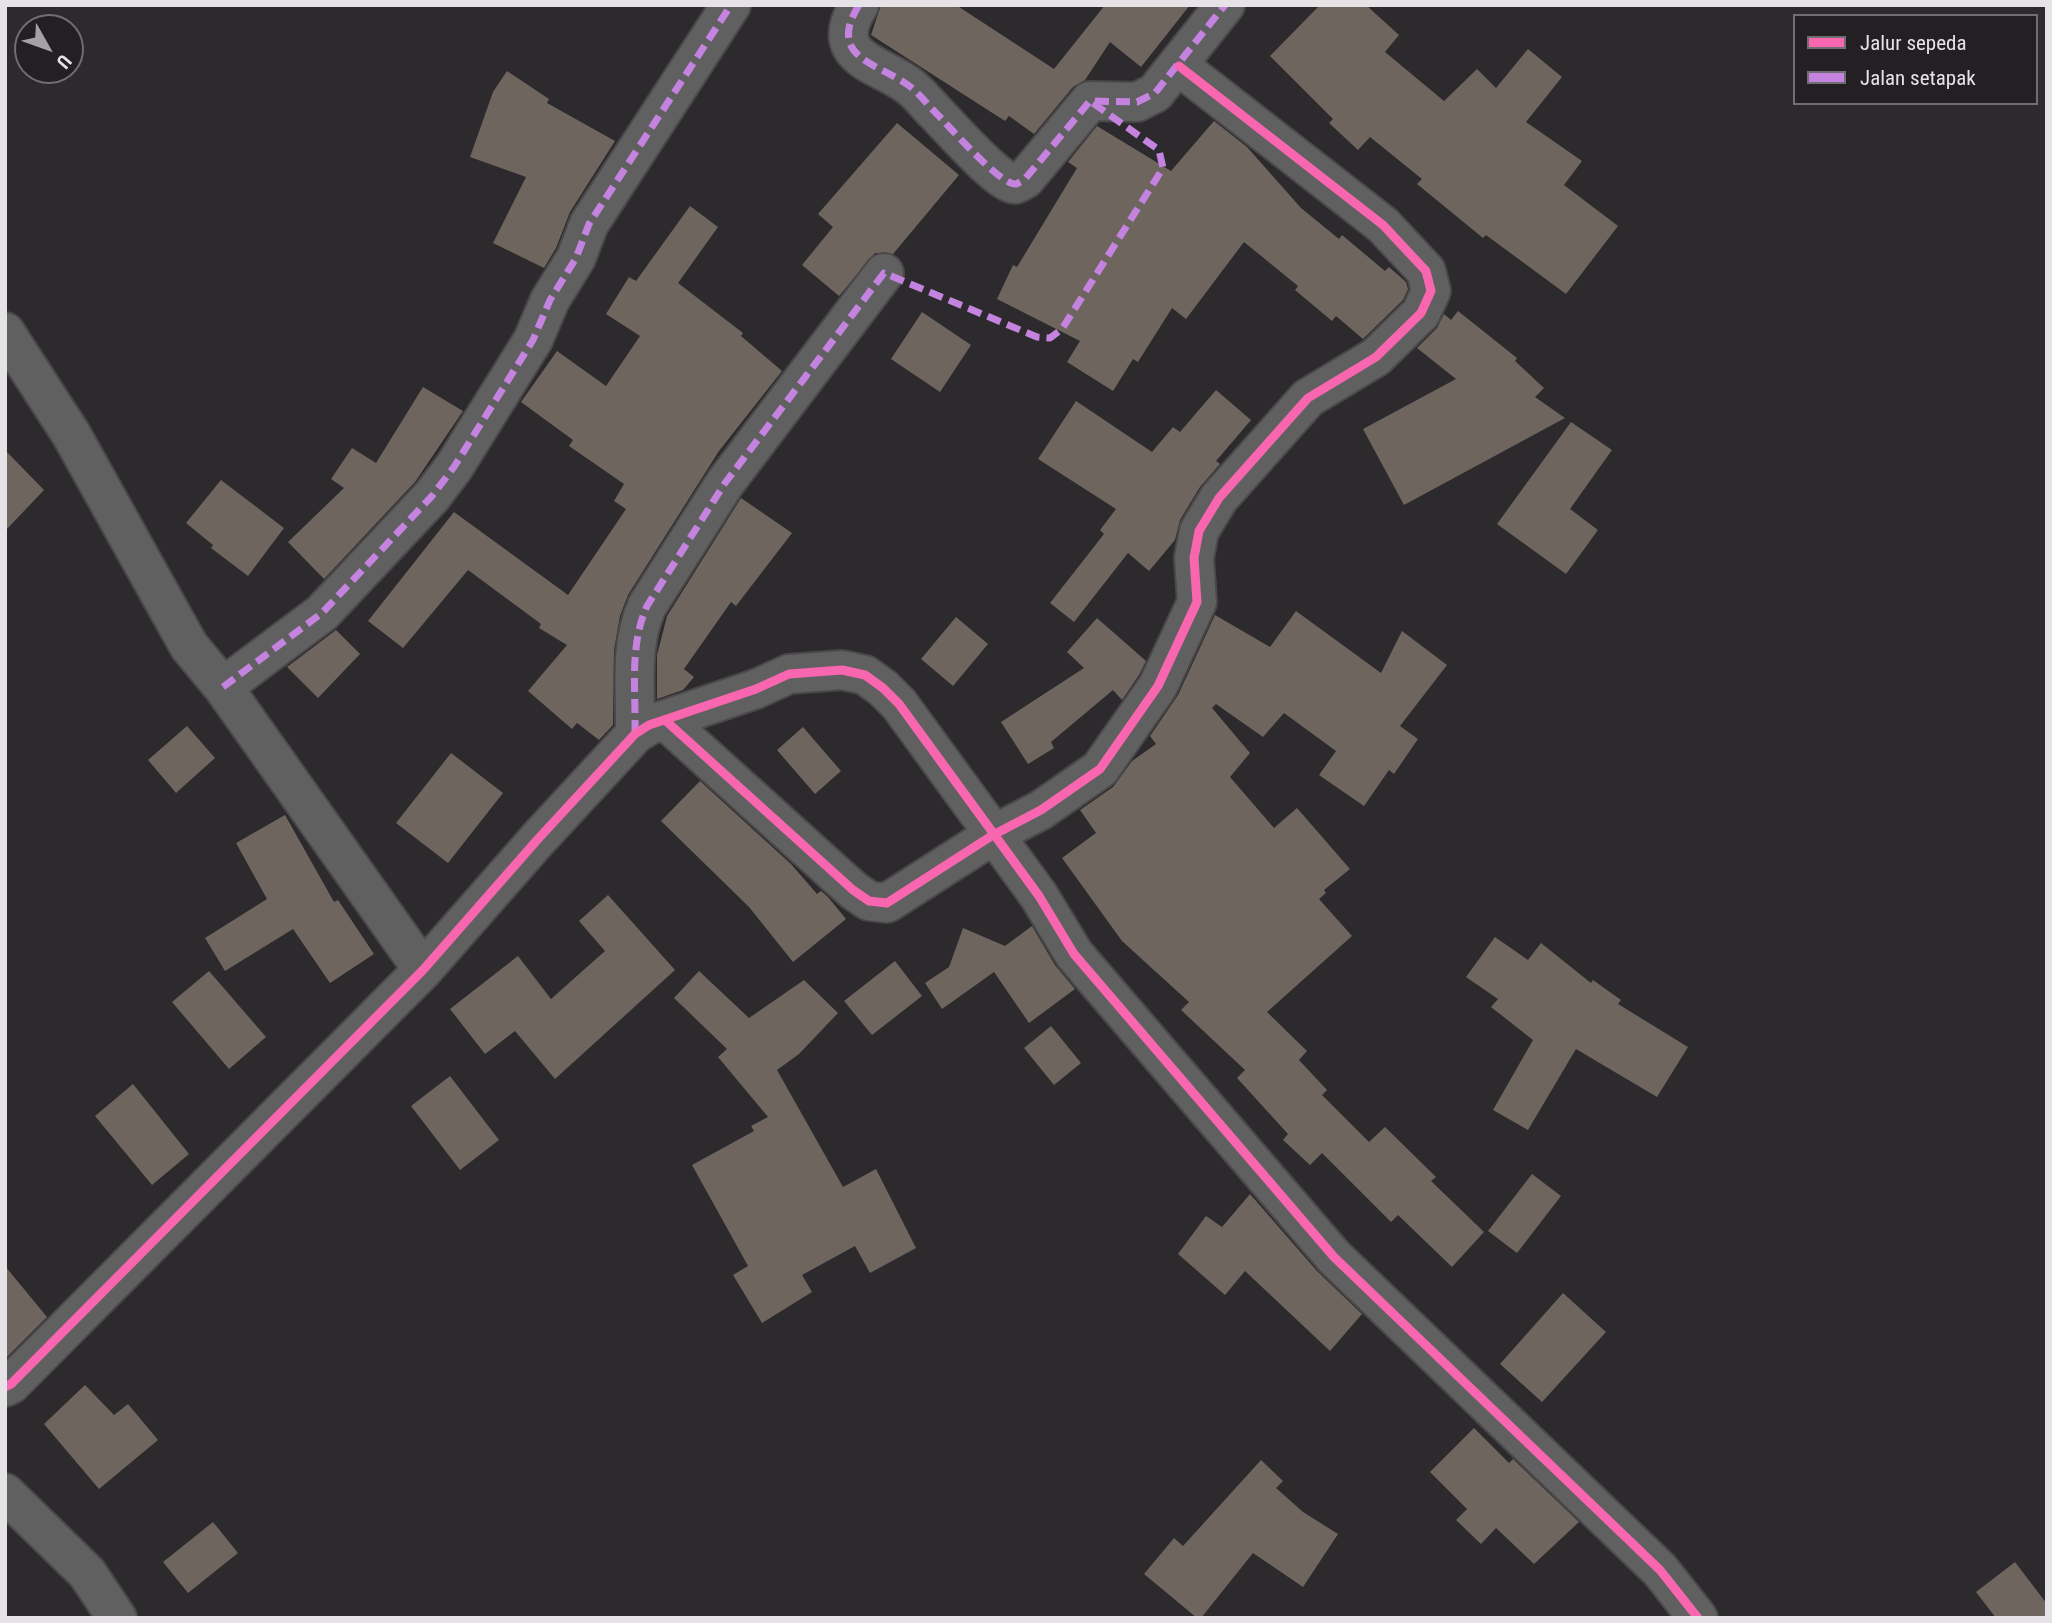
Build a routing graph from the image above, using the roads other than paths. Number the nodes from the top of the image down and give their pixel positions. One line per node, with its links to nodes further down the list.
1 (731, 5): 7 (street)
2 (859, 5): 4 (street)
3 (1225, 5): 4 (street)
4 (1179, 66): 9 (street)
5 (884, 273): 8 (street)
6 (5, 332): 7 (street)
7 (223, 687): 10 (street)
8 (651, 728): 9 (street); 9 (street); 10 (street)
9 (993, 835): 14 (street)
10 (423, 970): 11 (street)
11 (5, 1387)
12 (5, 1493): 13 (street)
13 (117, 1618)
14 (1698, 1618)

